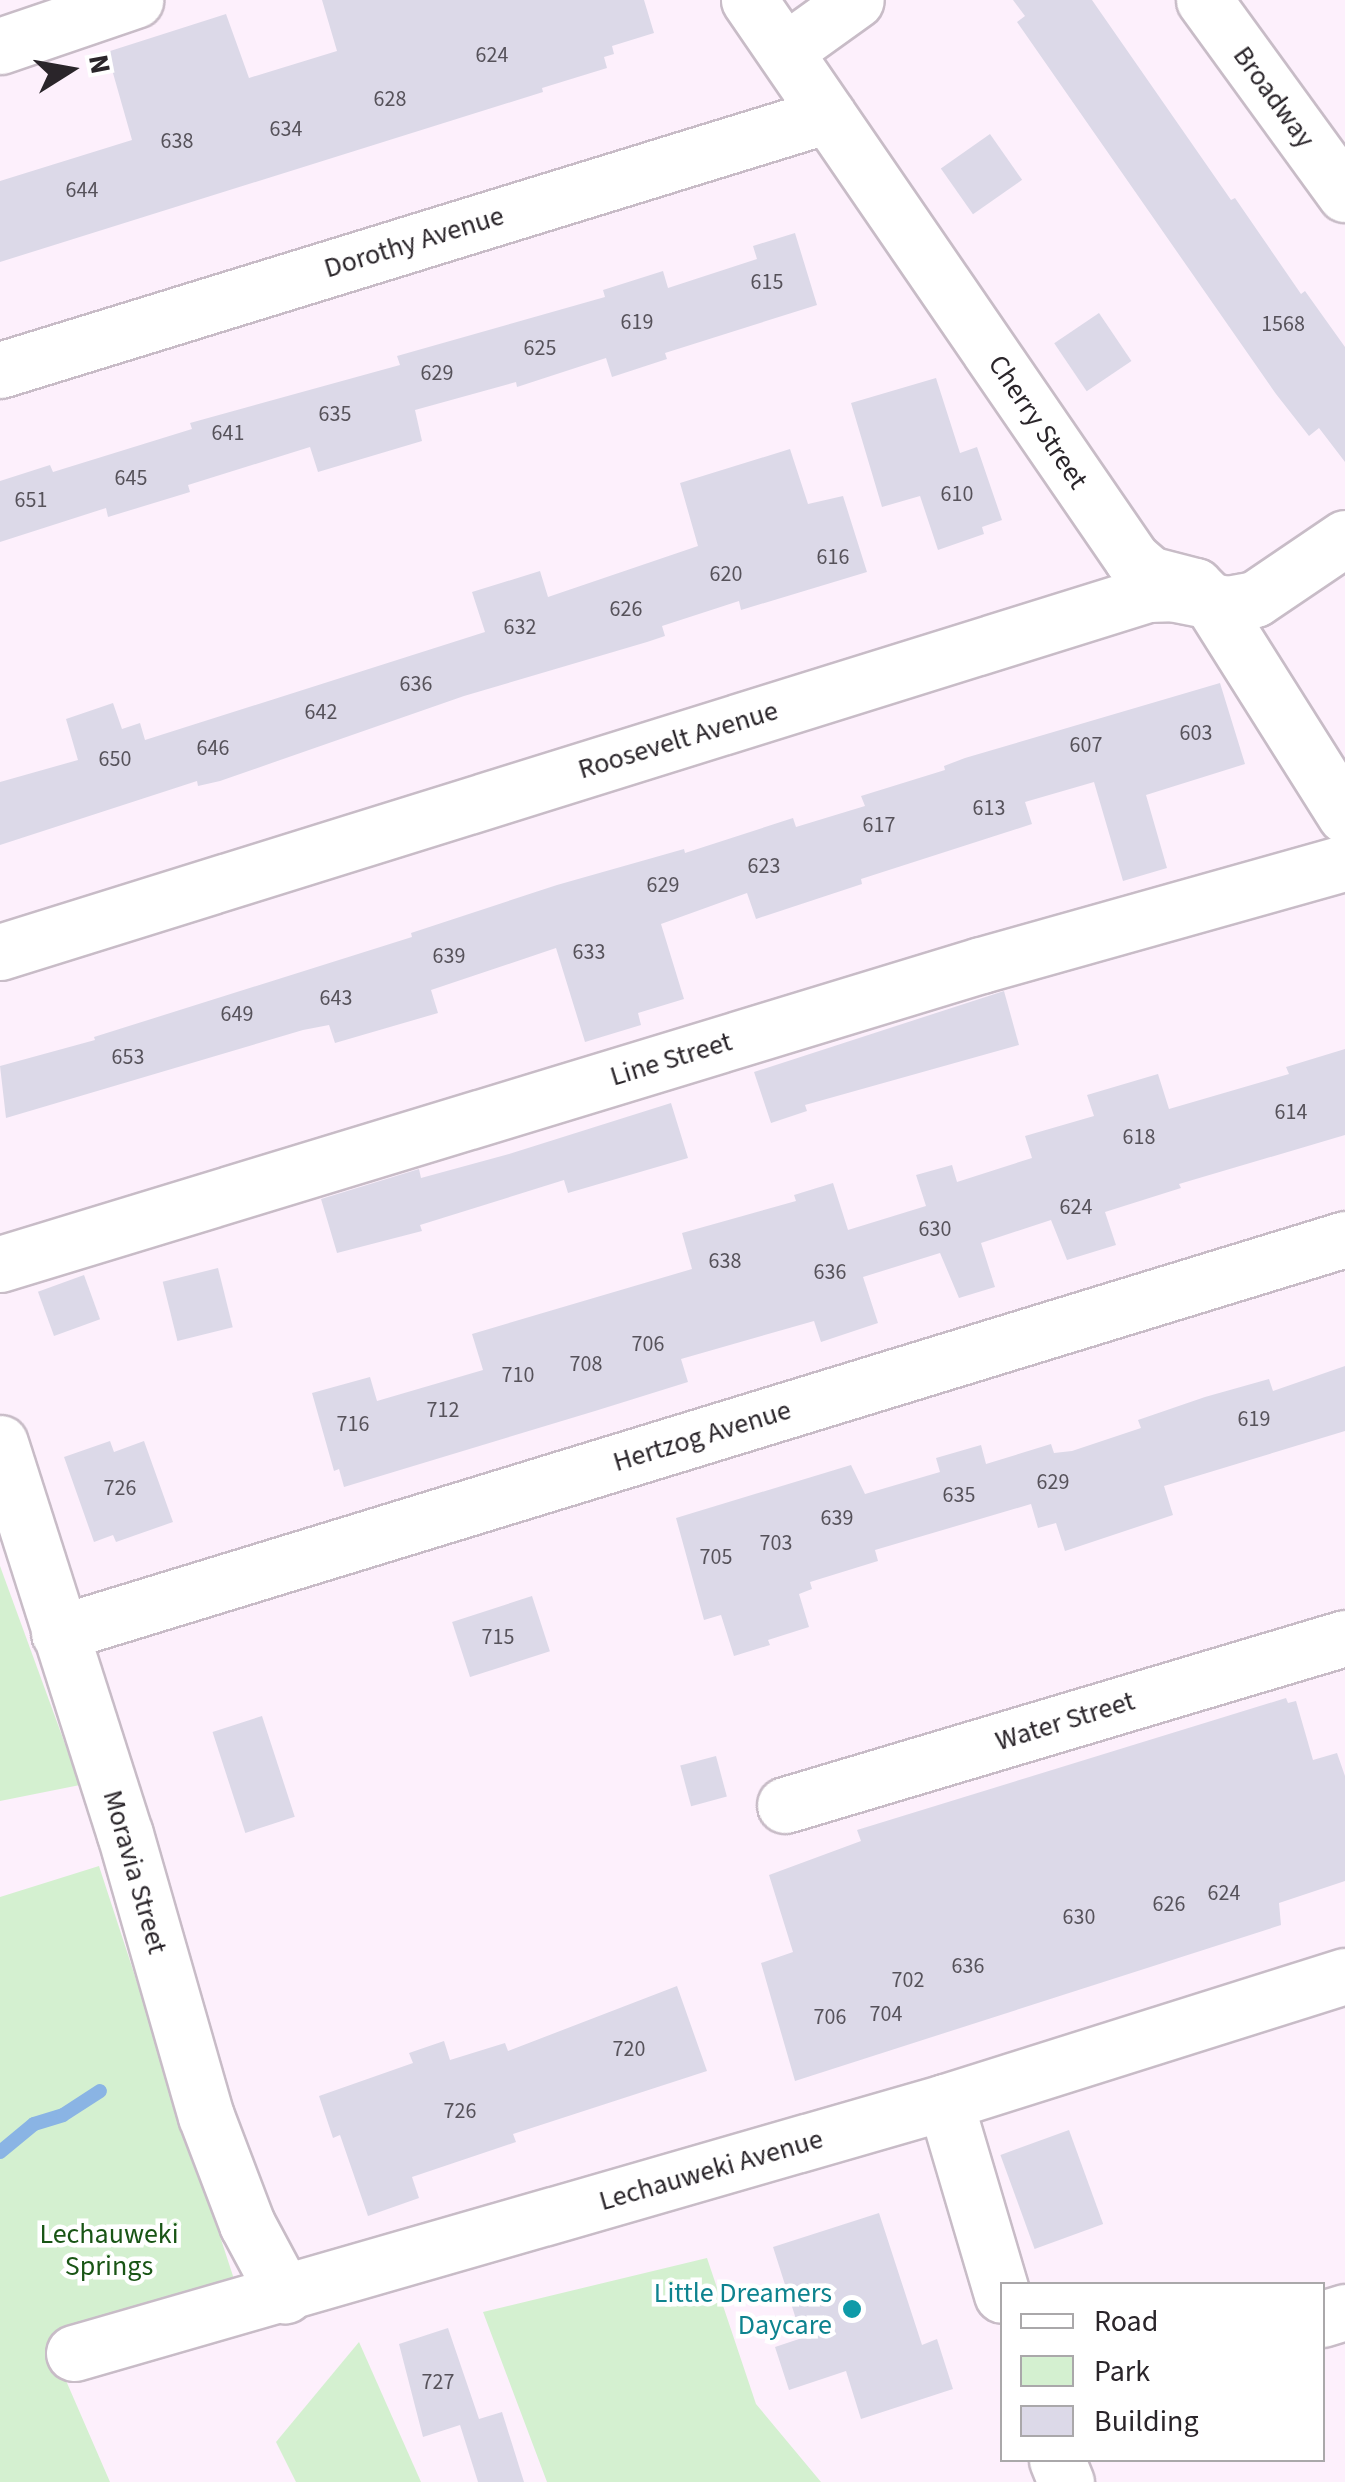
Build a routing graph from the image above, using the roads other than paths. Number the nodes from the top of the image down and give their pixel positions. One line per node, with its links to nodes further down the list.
1 (134, 0): 5 (street)
2 (749, 0): 6 (street, Cherry Street)
3 (856, 0): 6 (street)
4 (1204, 0): 8 (street, Broadway)
5 (0, 46)
6 (785, 52): 7 (street, Cherry Street)
7 (828, 114): 9 (street, Dorothy Avenue); 11 (street, Cherry Street)
8 (1345, 194)
9 (0, 370)
10 (1345, 538): 11 (street, Roosevelt Avenue)
11 (1211, 602): 12 (street, Cherry Street); 14 (street, Roosevelt Avenue)
12 (1345, 815)
13 (1345, 863): 16 (street, Line Street)
14 (0, 952)
15 (1345, 1240): 18 (street, Hertzog Avenue)
16 (0, 1264)
17 (0, 1443): 18 (street, Moravia Street)
18 (59, 1633): 24 (street, Moravia Street)
19 (1345, 1638): 20 (street, Water Street)
20 (785, 1805)
21 (1345, 1976): 22 (street, Lechauweki Avenue)
22 (945, 2102): 23 (street); 24 (street, Lechauweki Avenue)
23 (1000, 2288)
24 (285, 2295): 25 (street, Lechauweki Avenue)
25 (74, 2353)

